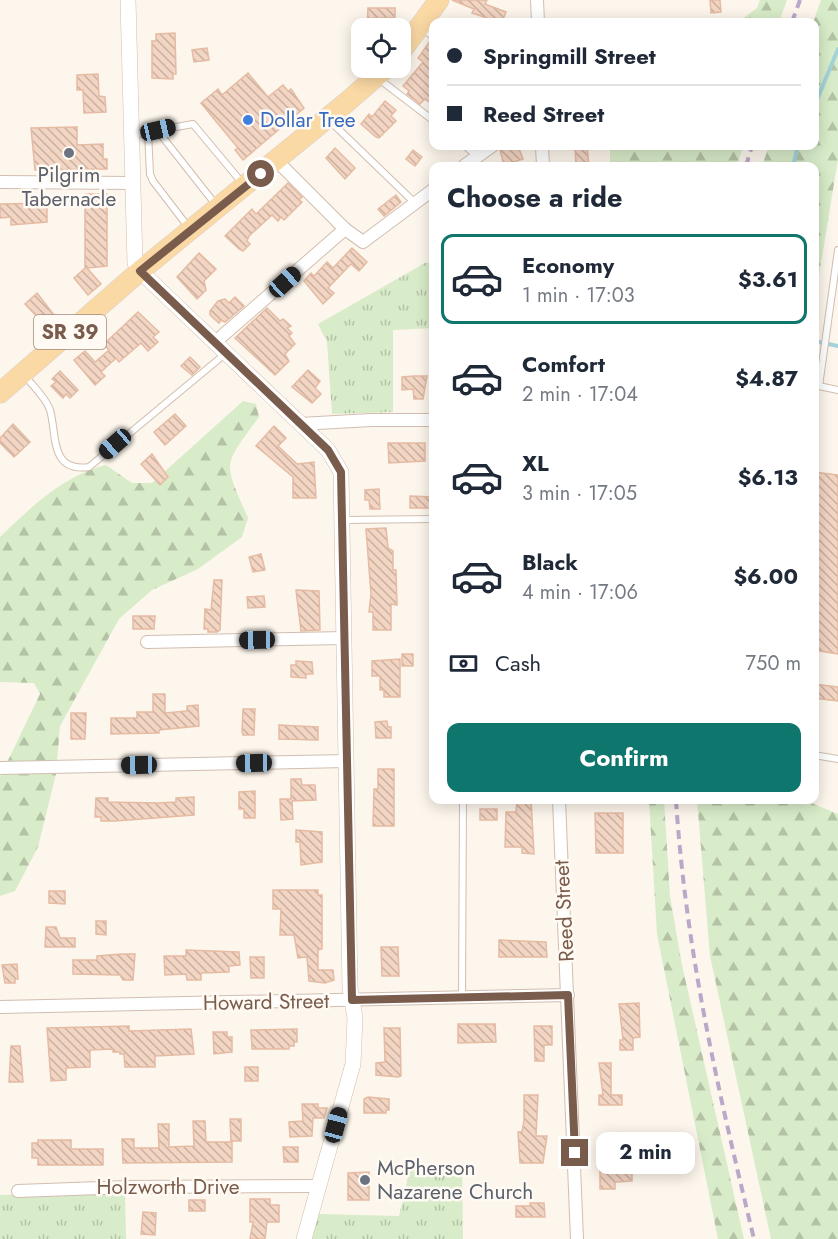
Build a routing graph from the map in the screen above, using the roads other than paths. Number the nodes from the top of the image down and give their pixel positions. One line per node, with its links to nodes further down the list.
1 (128, 0): 14 (street)
2 (439, 0): 4 (main road)
3 (537, 0): 5 (street)
4 (432, 18)
5 (538, 18)
6 (427, 32): 7 (main road)
7 (411, 44)
8 (374, 78): 11 (main road, SR 39)
9 (388, 78): 10 (lane)
10 (429, 115)
11 (328, 118): 18 (main road, SR 39); 24 (lane)
12 (158, 130): 13 (lane); 22 (lane); 25 (lane)
13 (148, 132): 14 (lane); 27 (lane)
14 (131, 135): 21 (street)
15 (470, 150): 17 (lane)
16 (486, 150): 17 (street)
17 (478, 156): 19 (street)
18 (277, 160): 22 (main road, SR 39); 26 (street)
19 (470, 162)
20 (0, 182): 21 (street)
21 (132, 183): 29 (street)
22 (245, 186): 25 (main road, SR 39)
23 (429, 193): 24 (street)
24 (415, 203): 26 (street)
25 (218, 208): 27 (main road, SR 39)
26 (345, 229): 30 (street)
27 (191, 231): 29 (main road, SR 39)
28 (838, 250): 32 (lane)
29 (140, 271): 30 (street); 31 (main road, SR 39)
30 (219, 348): 31 (lane); 37 (street)
31 (23, 373): 35 (main road, SR 39)
32 (819, 377)
33 (819, 385): 34 (lane)
34 (838, 390)
35 (0, 393)
36 (429, 420): 37 (street)
37 (300, 424): 39 (street)
38 (429, 519): 39 (lane)
39 (343, 520): 40 (street)
40 (345, 638): 41 (street); 44 (street)
41 (147, 642)
42 (819, 756): 43 (lane)
43 (838, 759)
44 (346, 761): 45 (street); 50 (street)
45 (0, 768)
46 (463, 804): 49 (lane)
47 (559, 804): 48 (street, Reed Street)
48 (568, 995): 49 (street, Howard Street); 55 (street, Reed Street)
49 (462, 997): 50 (street, Howard Street)
50 (352, 1000): 51 (street, Howard Street); 52 (street)
51 (0, 1007)
52 (319, 1186): 53 (street, Holzworth Drive); 54 (street)
53 (18, 1191)
54 (304, 1239)
55 (577, 1239)

